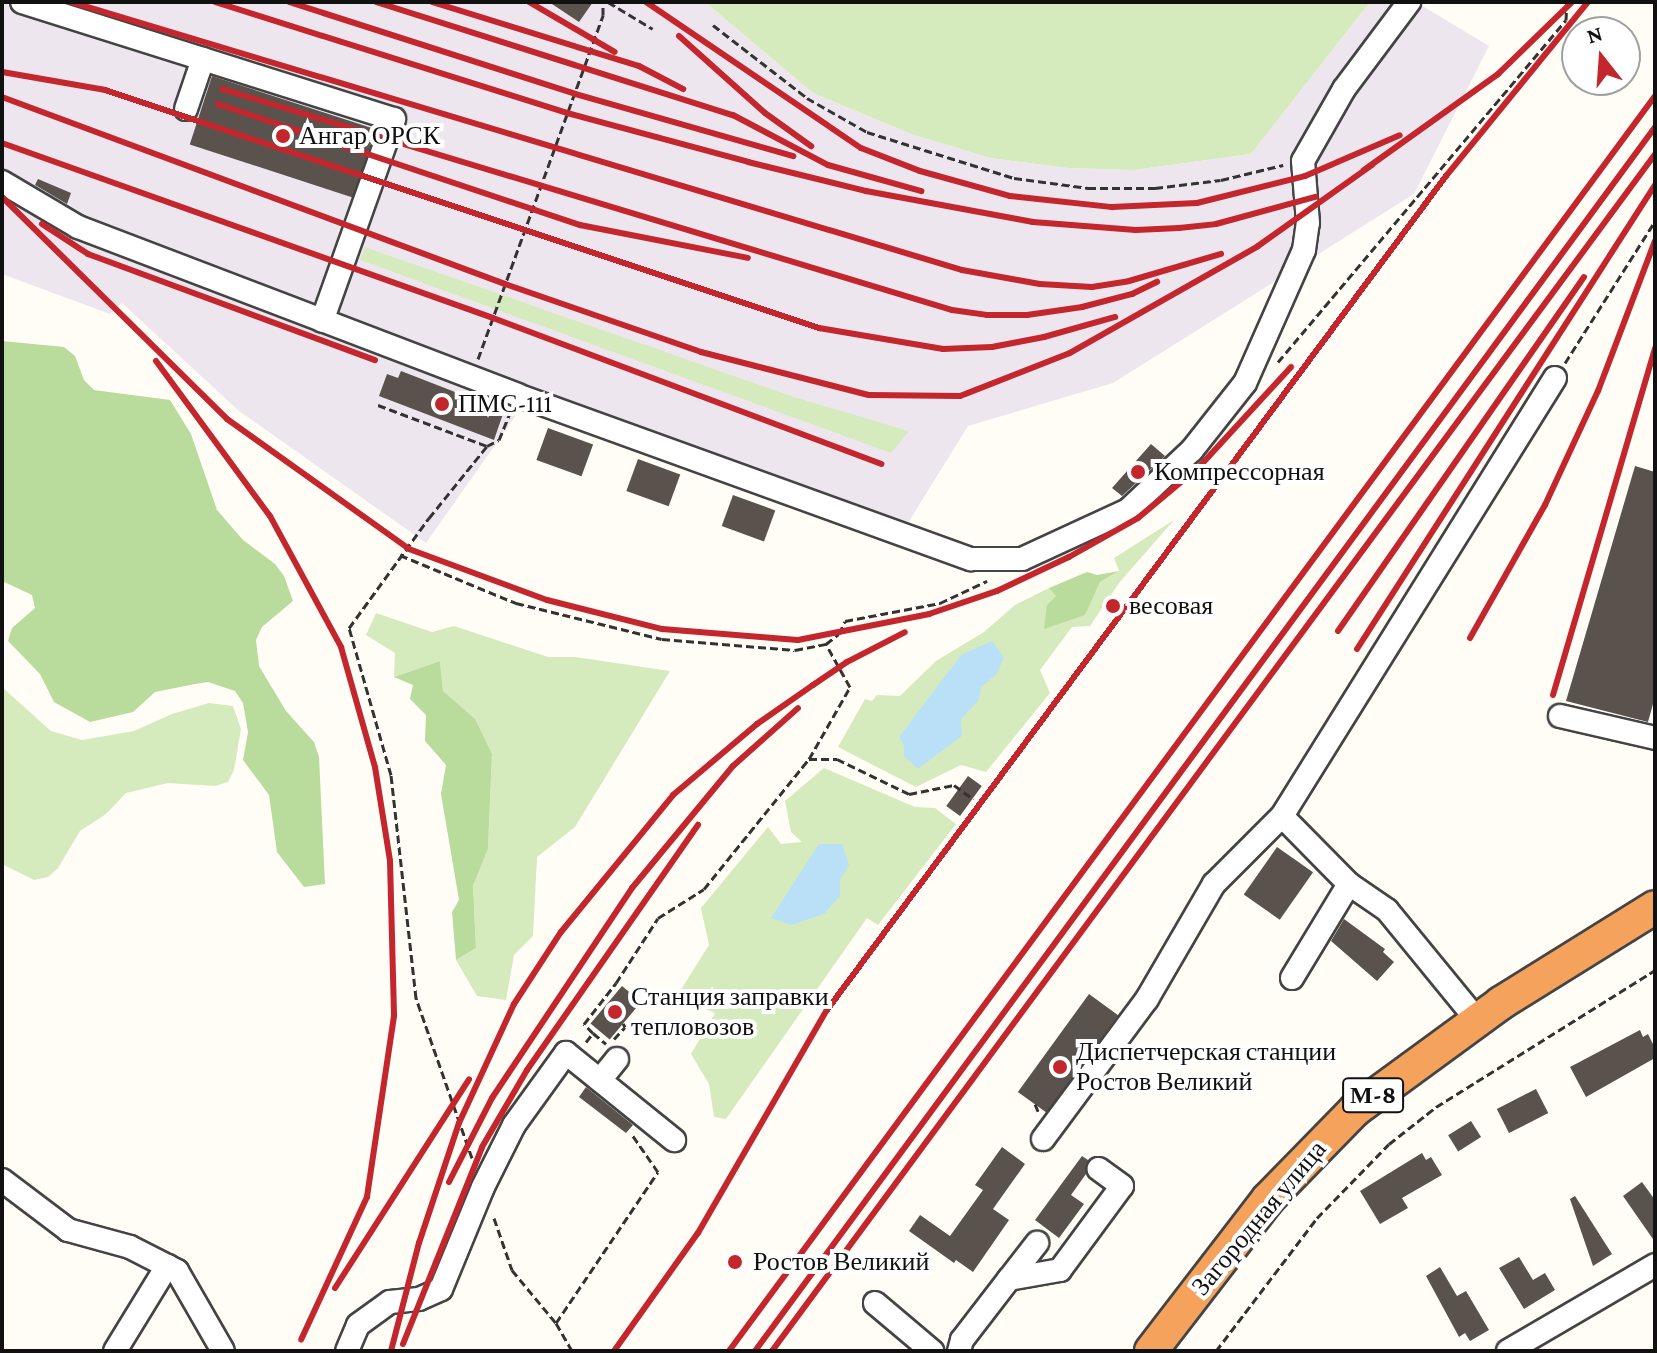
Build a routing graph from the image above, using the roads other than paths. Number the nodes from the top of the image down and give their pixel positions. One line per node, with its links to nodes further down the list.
1 (22, 2): 3 (street)
2 (1409, 2): 6 (street)
3 (203, 59): 4 (street); 6 (street)
4 (186, 109)
5 (2, 182): 6 (street)
6 (322, 321)
7 (1555, 378): 10 (street)
8 (1560, 716): 9 (street)
9 (1655, 738)
10 (1282, 816): 11 (street); 18 (street)
11 (1349, 884): 14 (street); 15 (street)
12 (1655, 907): 15 (highway, Загородная улица / М-8)
13 (1655, 931): 33 (highway, Загородная улица / М-8)
14 (1292, 978)
15 (1477, 1020): 32 (highway, Загородная улица / М-8)
16 (617, 1059): 17 (street)
17 (600, 1080): 19 (street); 29 (street)
18 (1043, 1139)
19 (674, 1140)
20 (1099, 1169): 25 (street)
21 (2, 1180): 24 (street)
22 (1037, 1243): 25 (street)
23 (1655, 1265): 34 (street)
24 (167, 1266): 27 (street); 28 (street)
25 (1009, 1279): 31 (street)
26 (875, 1303): 30 (street)
27 (115, 1351)
28 (223, 1351)
29 (347, 1351)
30 (932, 1351)
31 (959, 1351)
32 (1151, 1351)
33 (1176, 1351)
34 (1508, 1351)

